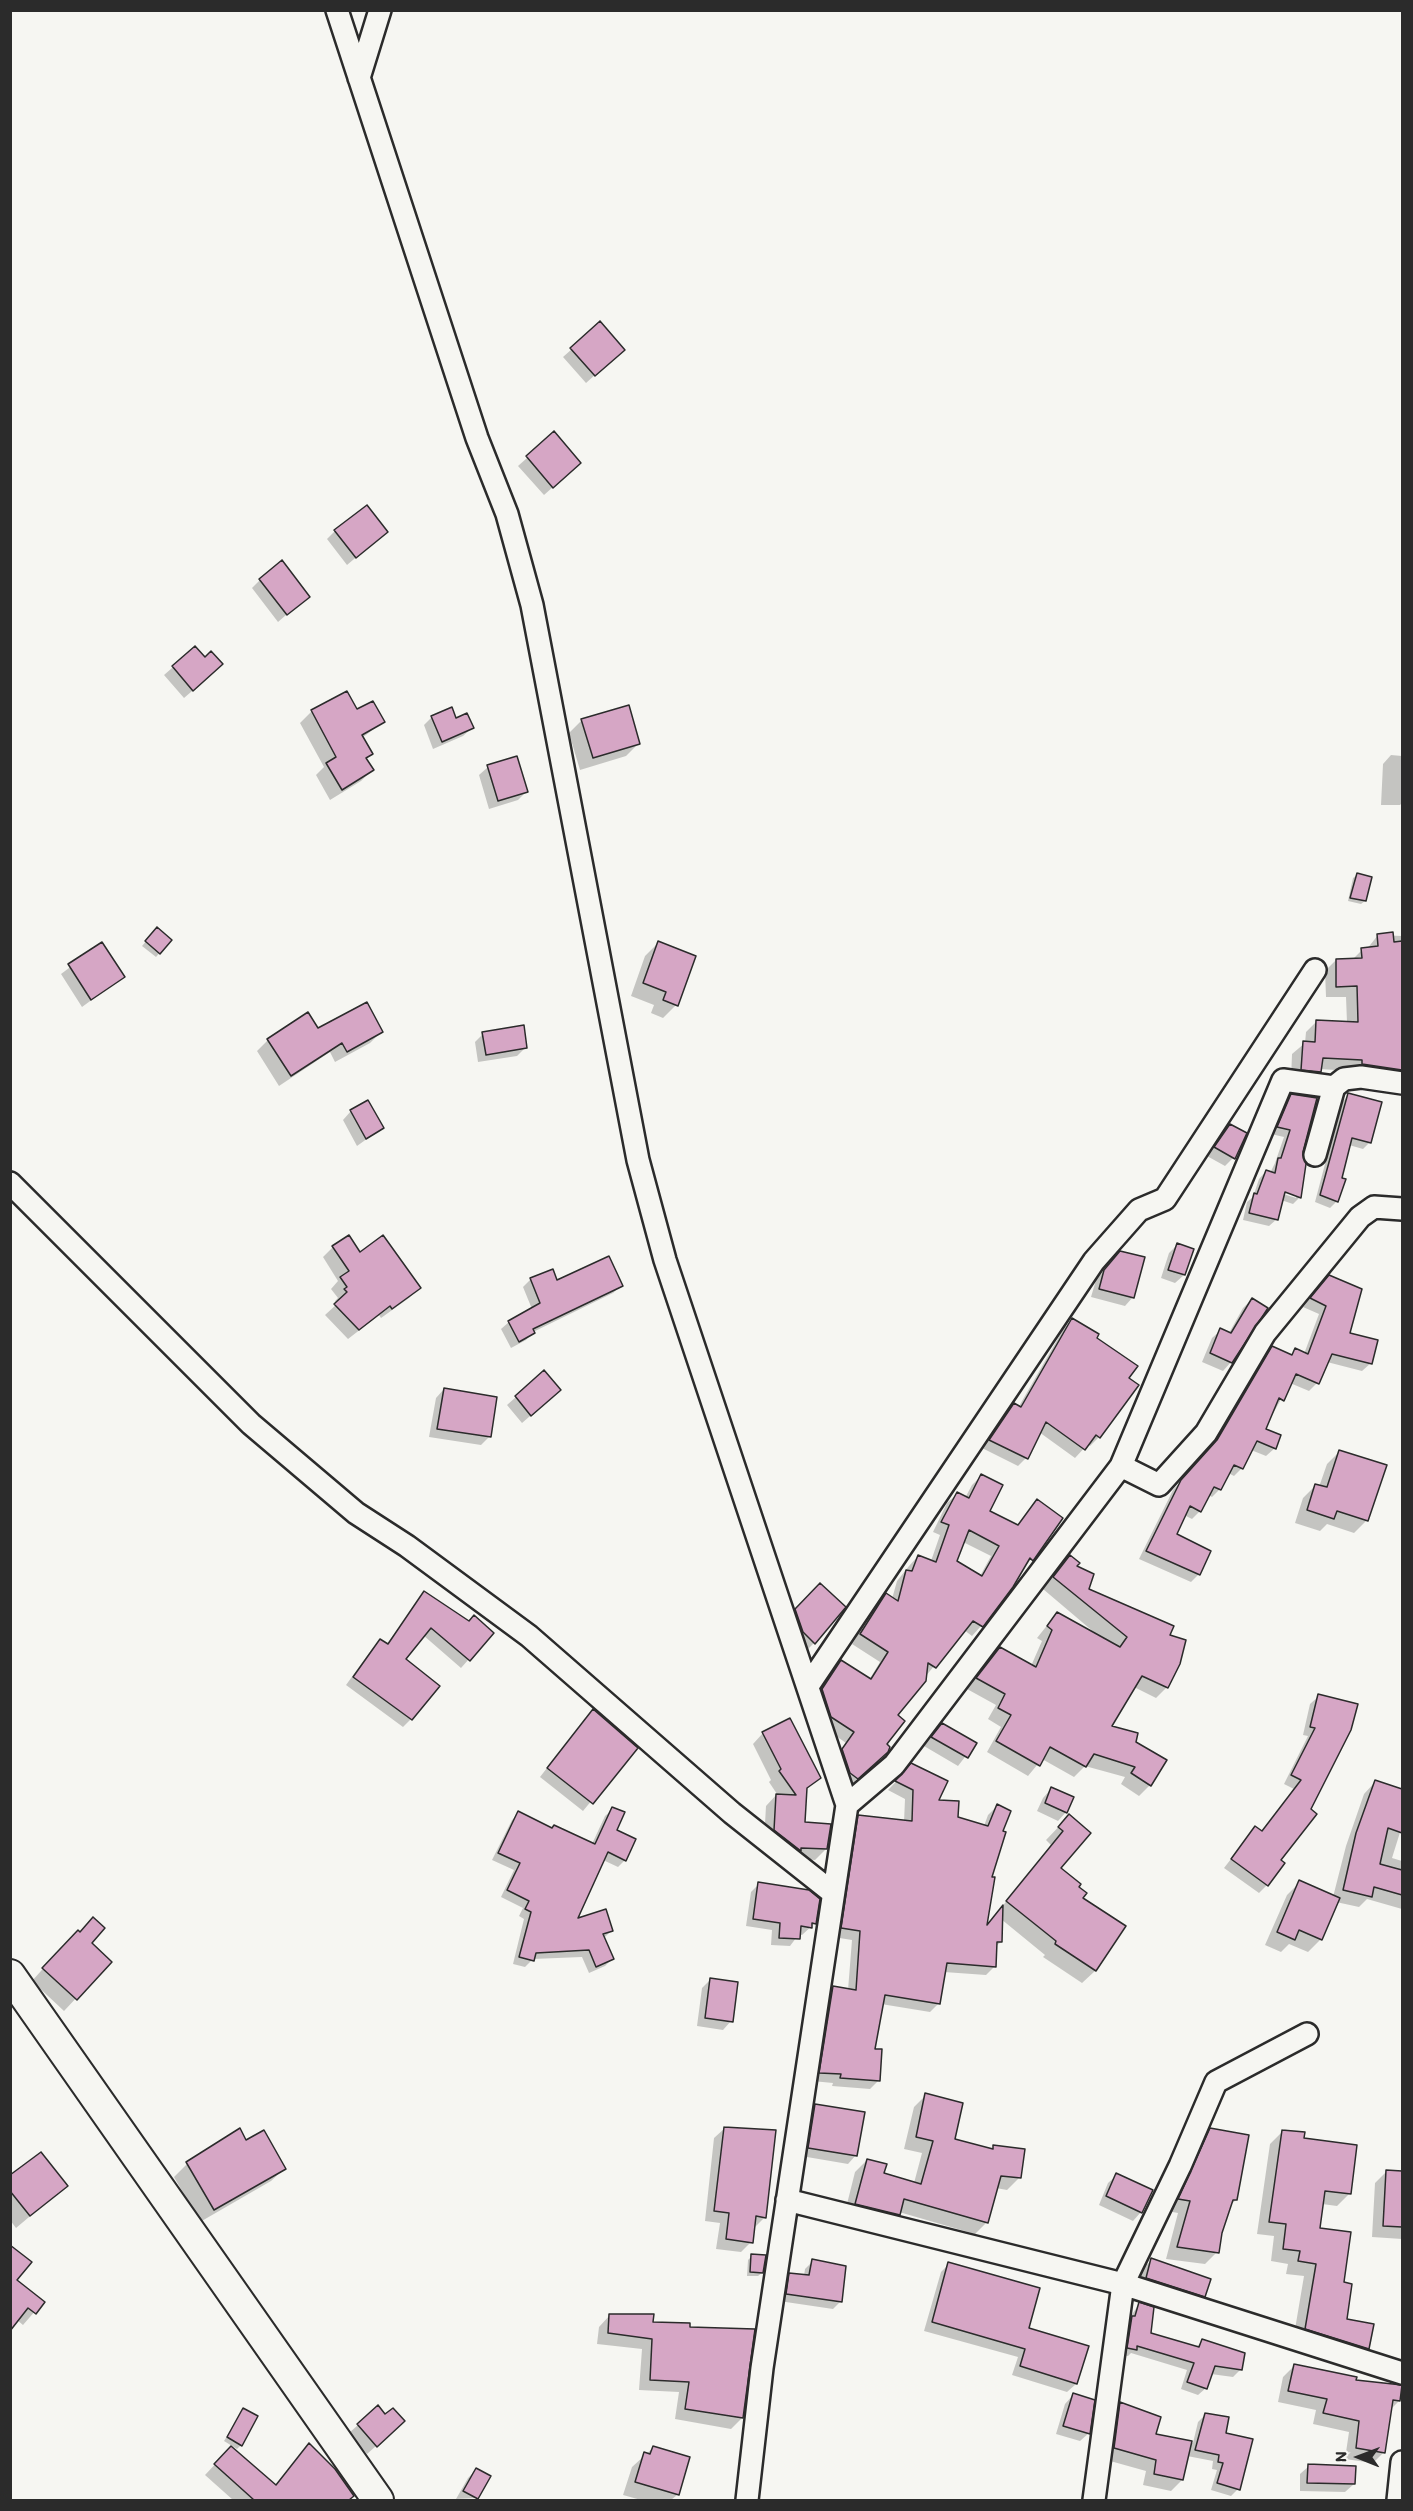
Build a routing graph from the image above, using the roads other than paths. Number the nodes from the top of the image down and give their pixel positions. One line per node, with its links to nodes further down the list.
1 (337, 10): 3 (street)
2 (380, 10): 3 (street)
3 (359, 78): 11 (street)
4 (1316, 970): 11 (street)
5 (1402, 1083): 6 (street)
6 (1334, 1087): 7 (street); 10 (street)
7 (1315, 1155)
8 (10, 1184): 13 (street)
9 (1402, 1209): 10 (street)
10 (1121, 1466): 12 (street)
11 (808, 1686): 12 (street)
12 (847, 1804): 13 (street)
13 (833, 1893): 16 (street)
14 (10, 1975): 20 (street)
15 (1307, 2034): 17 (street)
16 (787, 2200): 17 (street); 21 (street)
17 (1123, 2284): 18 (street); 22 (street)
18 (1402, 2373)
19 (1402, 2462): 23 (street)
20 (378, 2500)
21 (747, 2500)
22 (1094, 2500)
23 (1398, 2500)

